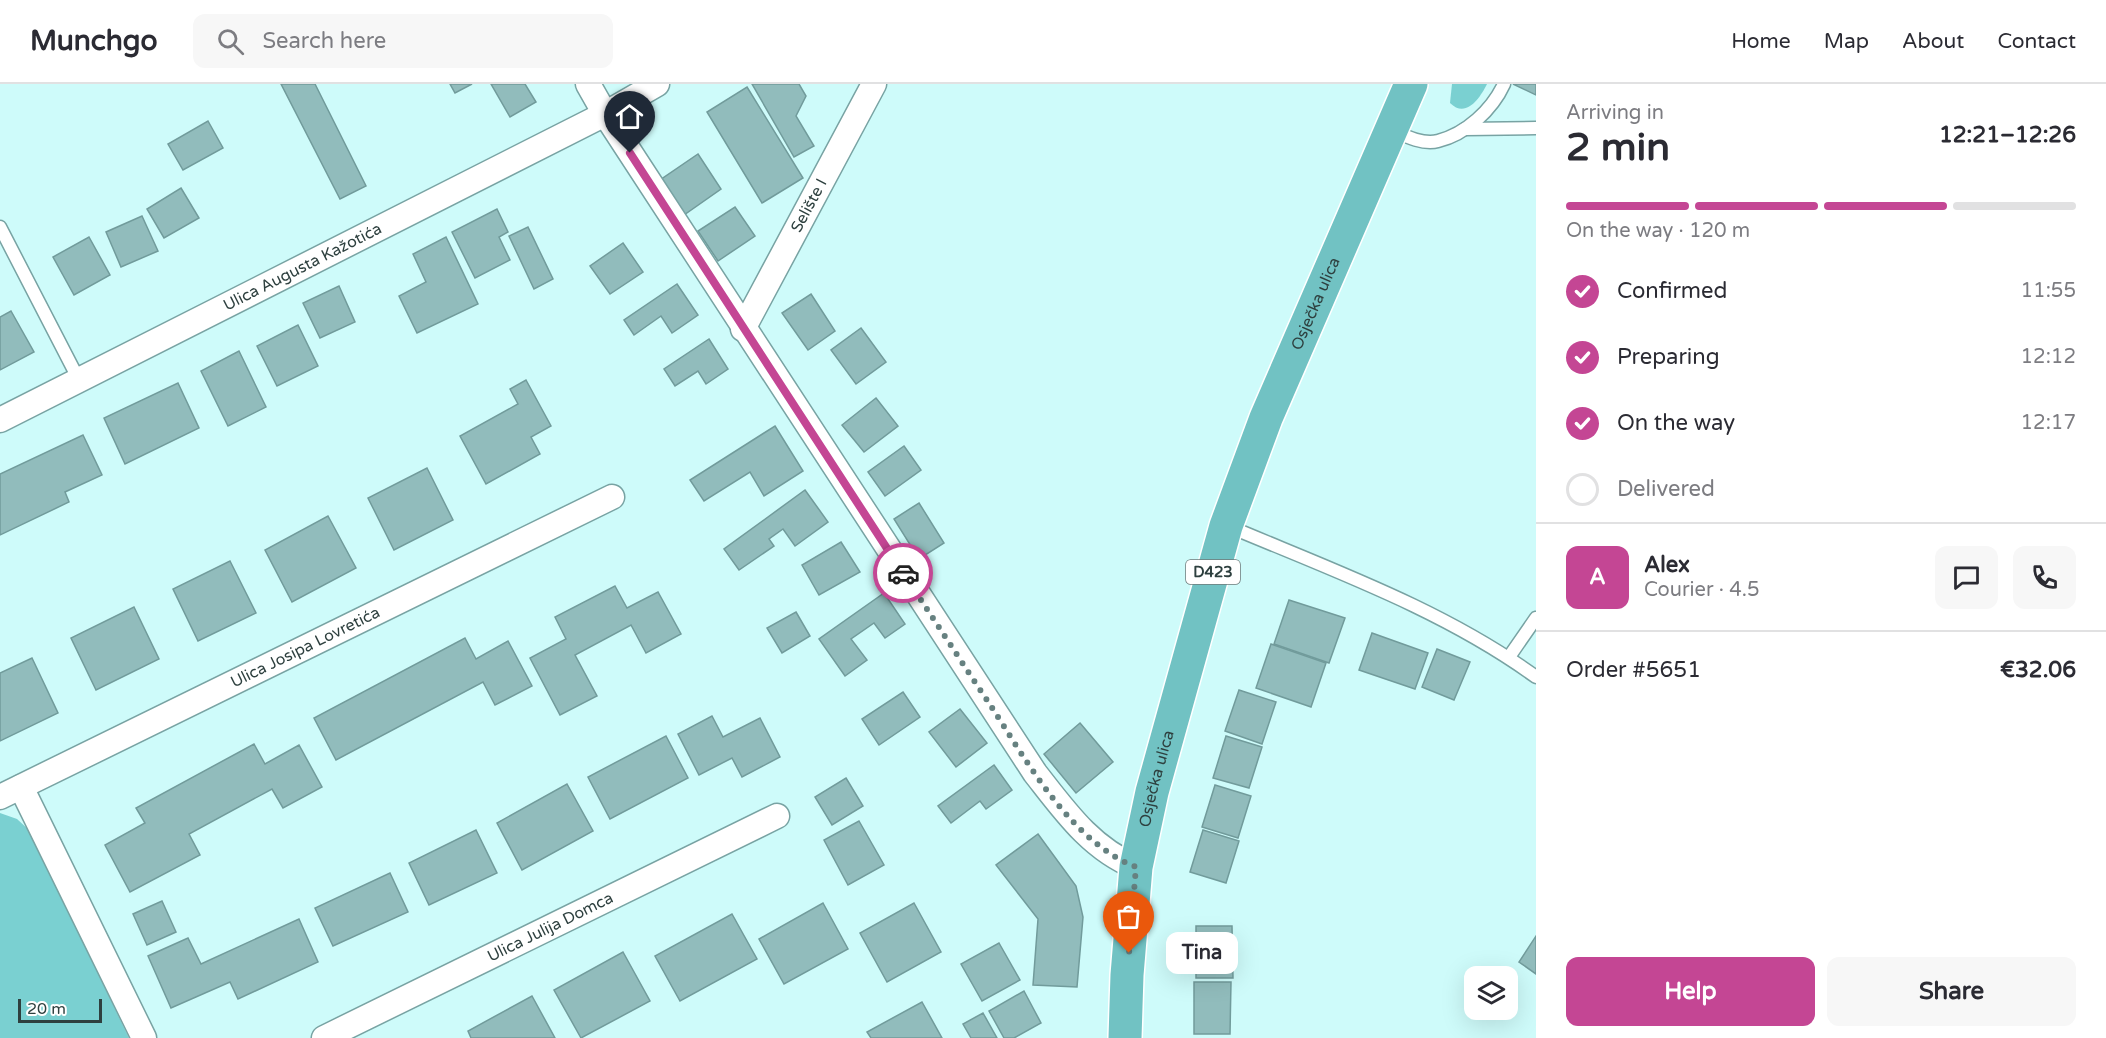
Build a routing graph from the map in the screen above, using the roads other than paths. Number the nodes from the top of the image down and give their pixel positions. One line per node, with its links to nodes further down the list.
1 (588, 84): 6 (street)
2 (657, 84): 6 (street)
3 (874, 84): 11 (street, Selište I)
4 (1411, 84): 9 (main road, Osječka ulica / D423)
5 (1504, 84): 8 (lane)
6 (605, 114): 11 (street); 12 (street, Ulica Augusta Kažotića)
7 (1536, 128): 8 (lane)
8 (1465, 129): 9 (lane)
9 (1391, 130): 15 (main road, Osječka ulica / D423)
10 (0, 227): 12 (lane)
11 (744, 329): 21 (street)
12 (79, 380): 13 (street, Ulica Augusta Kažotića)
13 (0, 420)
14 (612, 497): 19 (street, Ulica Josipa Lovretića)
15 (1226, 526): 17 (lane); 21 (main road, Osječka ulica / D423)
16 (1536, 618): 17 (lane)
17 (1509, 657): 18 (lane)
18 (1536, 676)
19 (10, 792): 22 (street)
20 (777, 816): 23 (street, Ulica Julija Domca)
21 (1136, 867): 24 (main road, Osječka ulica / D423)
22 (144, 1038)
23 (324, 1038)
24 (1125, 1038)

